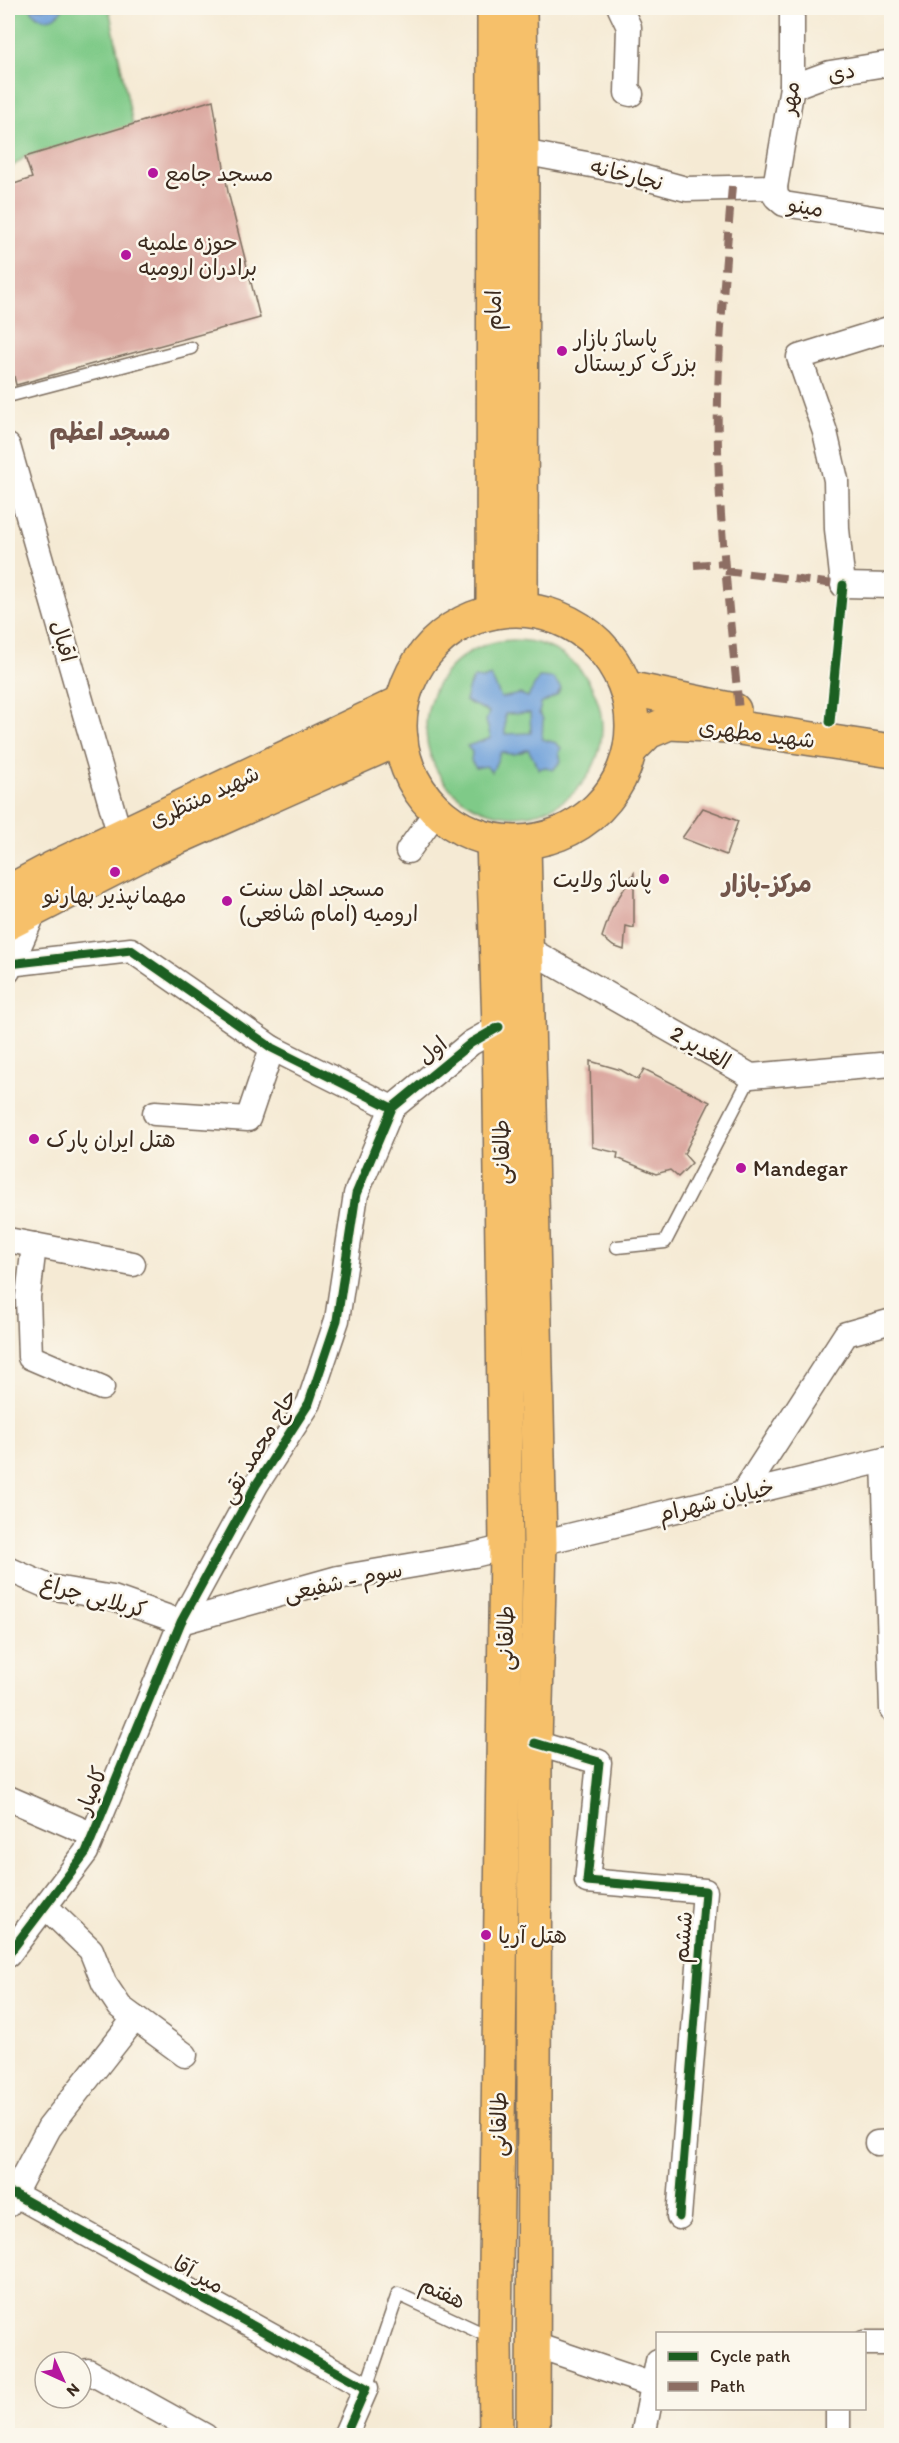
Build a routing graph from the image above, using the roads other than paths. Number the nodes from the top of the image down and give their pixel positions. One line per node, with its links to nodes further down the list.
1 (494, 8): 18 (main road, امام)
2 (520, 8): 8 (main road, امام)
3 (620, 8): 7 (street)
4 (792, 8): 6 (street, مهر)
5 (891, 63): 6 (street, دی)
6 (792, 87): 10 (street, مهر)
7 (631, 94)
8 (522, 152): 9 (street, نجارخانه); 18 (main road, امام)
9 (732, 186): 10 (street, مینو)
10 (775, 187): 11 (street, مینو)
11 (891, 220)
12 (891, 328): 17 (street)
13 (191, 348): 14 (lane)
14 (8, 396)
15 (8, 446): 16 (street, اقبال)
16 (15, 504): 26 (street, اقبال)
17 (891, 586)
18 (507, 610): 19 (main road); 20 (main road)
19 (627, 688): 21 (main road, شهید مطهری); 23 (main road)
20 (402, 702): 22 (main road); 26 (main road, شهید منتظری)
21 (891, 730)
22 (401, 738): 25 (main road); 29 (main road, شهید منتظری)
23 (631, 748): 24 (main road, شهید مطهری); 27 (main road)
24 (891, 752)
25 (436, 812): 27 (main road); 28 (street)
26 (120, 836): 29 (main road, شهید منتظری)
27 (508, 842): 32 (main road, طالقانی); 34 (main road, طالقانی)
28 (408, 851)
29 (59, 881): 30 (main road, شهید منتظری); 31 (main road, شهید منتظری)
30 (8, 892)
31 (22, 916): 33 (street)
32 (528, 949): 37 (street, 2 الغدیر); 48 (main road, طالقانی)
33 (8, 968): 35 (street)
34 (499, 1027): 38 (street, اول); 49 (main road, طالقانی)
35 (272, 1048): 38 (street); 39 (street)
36 (891, 1064): 37 (street, 2 الغدیر)
37 (751, 1076): 42 (lane)
38 (392, 1108): 51 (street, حاج محمد تقی)
39 (155, 1113)
40 (8, 1240): 41 (street)
41 (34, 1245): 43 (street); 45 (street)
42 (617, 1247)
43 (133, 1264)
44 (891, 1321): 47 (street)
45 (102, 1388)
46 (888, 1459): 47 (street, خیابان شهرام); 52 (street)
47 (743, 1493): 48 (street, خیابان شهرام)
48 (540, 1543): 49 (main road); 53 (main road, طالقانی)
49 (506, 1547): 51 (street, سوم - شفیعی); 62 (main road, طالقانی)
50 (8, 1569): 51 (street, کربلایی چراغ)
51 (181, 1622): 55 (street, کامیار)
52 (891, 1708)
53 (535, 1743): 61 (street, ششم); 65 (main road, طالقانی)
54 (8, 1798): 55 (street)
55 (93, 1834): 56 (street, کامیار)
56 (46, 1906): 57 (street, کامیار); 58 (street)
57 (8, 1955)
58 (135, 2018): 59 (street); 60 (street)
59 (185, 2055)
60 (11, 2200): 69 (street, میر آقا)
61 (678, 2217)
62 (495, 2339): 69 (lane, هفتم); 73 (main road, طالقانی)
63 (866, 2343): 64 (street)
64 (891, 2343)
65 (532, 2344): 68 (street); 74 (main road, طالقانی)
66 (656, 2367): 68 (street)
67 (93, 2374): 71 (street)
68 (653, 2385): 75 (street)
69 (366, 2388): 72 (street)
70 (838, 2410): 76 (street)
71 (205, 2436)
72 (345, 2436)
73 (496, 2436)
74 (533, 2436)
75 (643, 2436)
76 (838, 2436)

